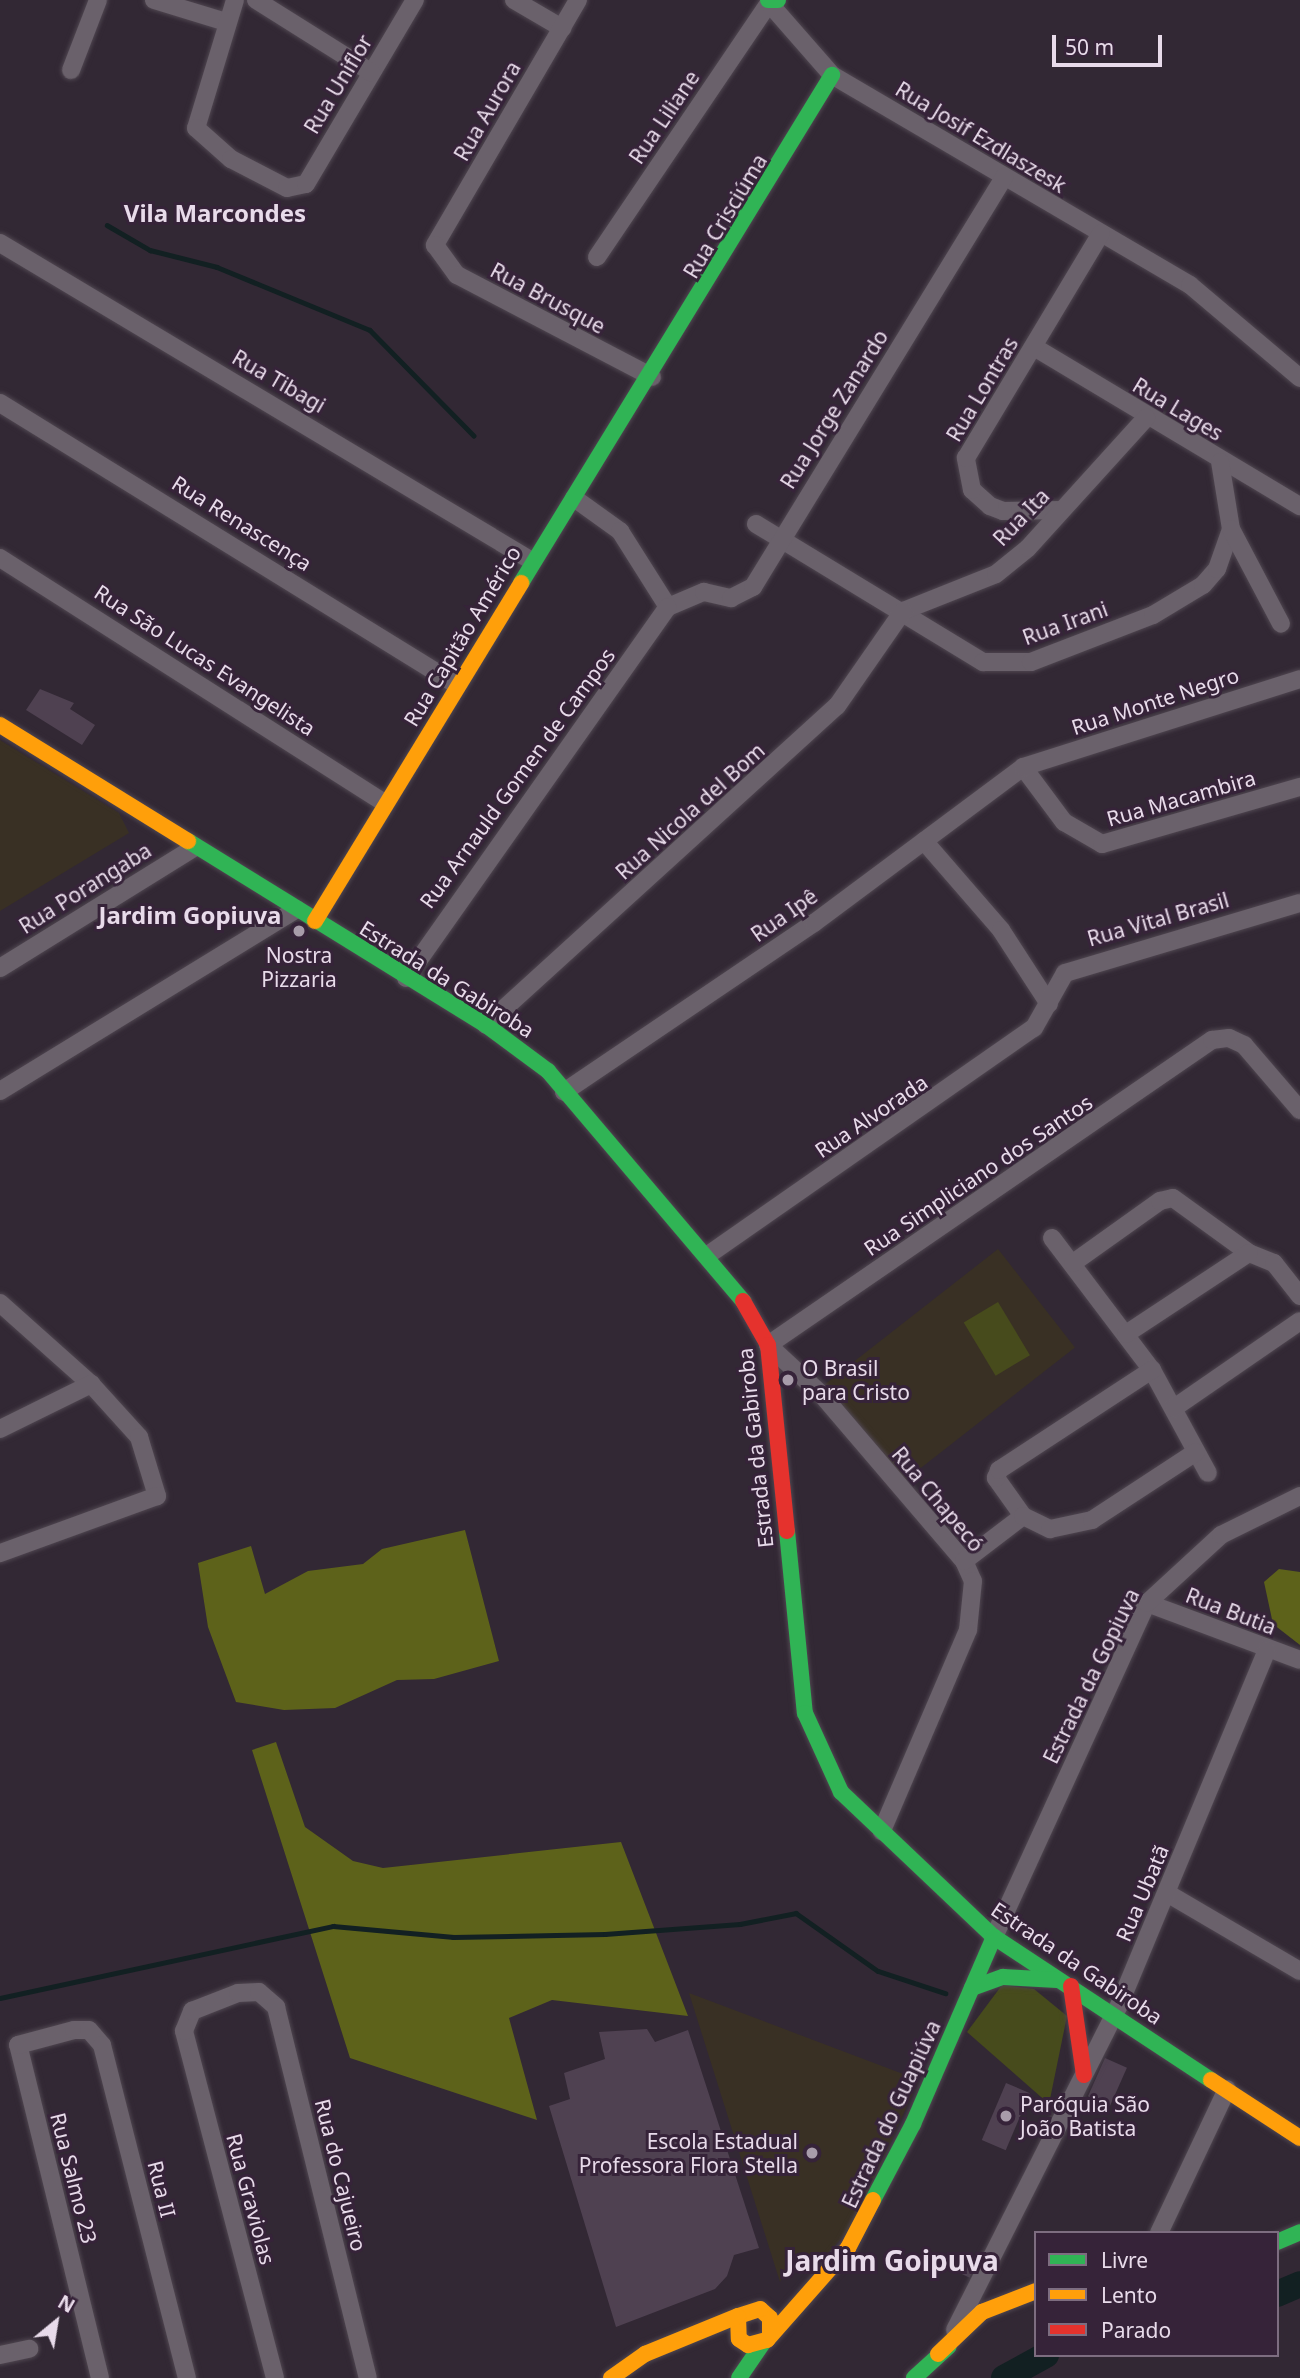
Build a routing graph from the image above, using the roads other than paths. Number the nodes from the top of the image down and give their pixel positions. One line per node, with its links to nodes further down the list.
1 (98, 0): 11 (street)
2 (153, 0): 9 (street)
3 (235, 0): 9 (street)
4 (256, 0): 12 (street)
5 (415, 0): 12 (street, Rua Uniflor)
6 (514, 0): 10 (street)
7 (578, 0): 10 (street, Rua Aurora)
8 (772, 1): 13 (street, Rua Josif Ezdlaszesk); 18 (street, Rua Liliane)
9 (226, 22): 12 (street, Rua Uniflor)
10 (562, 28): 17 (street, Rua Aurora)
11 (71, 70)
12 (371, 72)
13 (832, 75): 14 (street, Rua Josif Ezdlaszesk); 20 (main road, Rua Crisciúma)
14 (1004, 177): 15 (street, Rua Josif Ezdlaszesk); 30 (street, Rua Jorge Zanardo)
15 (1101, 233): 19 (street, Rua Lontras); 21 (street, Rua Josif Ezdlaszesk)
16 (0, 243): 32 (street, Rua Tibagi)
17 (435, 245): 20 (street, Rua Brusque)
18 (597, 257)
19 (1034, 347): 23 (street, Rua Lages); 27 (street, Rua Lontras)
20 (652, 377): 25 (main road, Rua Capitão Américo)
21 (1300, 377)
22 (0, 403): 37 (street, Rua Renascença)
23 (1146, 418): 24 (street, Rua Lages); 27 (street, Rua Ita)
24 (1220, 462): 26 (street, Rua Lages); 29 (street, Rua Irani)
25 (574, 498): 32 (main road, Rua Capitão Américo); 33 (street)
26 (1300, 506)
27 (1060, 510): 34 (street, Rua Ita)
28 (756, 524): 30 (street, Rua Irani)
29 (1231, 529): 34 (street, Rua Irani); 35 (street)
30 (781, 538): 33 (street, Rua Jorge Zanardo); 34 (street, Rua Irani)
31 (0, 558): 41 (street, Rua São Lucas Evangelista)
32 (532, 561): 37 (main road, Rua Capitão Américo)
33 (668, 607): 48 (street, Rua Arnauld Gomen de Campos)
34 (902, 611): 50 (street, Rua Nicola del Bom)
35 (1281, 624)
36 (1300, 679): 39 (street, Rua Monte Negro)
37 (457, 685): 41 (main road, Rua Capitão Américo)
38 (0, 725): 43 (main road, Estrada da Gabiroba)
39 (1023, 767): 40 (street, Rua Macambira); 42 (street, Rua Ipê)
40 (1300, 787)
41 (384, 803): 46 (main road, Rua Capitão Américo)
42 (924, 841): 49 (street); 52 (street, Rua Ipê)
43 (195, 847): 45 (main road, Estrada da Gabiroba); 47 (street, Rua Porangaba)
44 (1300, 902): 49 (street, Rua Vital Brasil)
45 (297, 909): 46 (main road, Estrada da Gabiroba); 51 (street)
46 (315, 920): 48 (main road, Estrada da Gabiroba)
47 (0, 968)
48 (405, 978): 50 (main road, Estrada da Gabiroba)
49 (1049, 1004): 56 (street, Rua Alvorada)
50 (486, 1025): 52 (main road, Estrada da Gabiroba)
51 (0, 1091)
52 (564, 1092): 56 (main road, Estrada da Gabiroba)
53 (1300, 1110): 62 (street, Rua Simpliciano dos Santos)
54 (1052, 1238): 57 (street)
55 (1249, 1253): 57 (street); 58 (street); 61 (street)
56 (708, 1255): 62 (main road, Estrada da Gabiroba)
57 (1073, 1262): 61 (street)
58 (1300, 1296)
59 (0, 1303): 64 (street)
60 (1300, 1321): 65 (street)
61 (1126, 1334): 63 (street)
62 (768, 1345): 72 (street, Rua Chapecó); 76 (main road, Estrada da Gabiroba)
63 (1152, 1370): 65 (street); 70 (street)
64 (91, 1384): 66 (street); 71 (street)
65 (1174, 1408): 67 (street)
66 (0, 1429)
67 (1196, 1452): 68 (street); 70 (street)
68 (1208, 1473)
69 (1300, 1496): 73 (street, Estrada da Gopiuva)
70 (1023, 1516): 72 (street)
71 (0, 1553)
72 (964, 1562): 76 (street, Rua Chapecó)
73 (1147, 1603): 74 (street, Rua Butia); 78 (street, Estrada da Gopiuva)
74 (1267, 1650): 75 (street, Rua Butia); 77 (street, Rua Ubatã)
75 (1300, 1660)
76 (882, 1832): 78 (main road, Estrada da Gabiroba)
77 (1167, 1893): 79 (street); 82 (street, Rua Ubatã)
78 (994, 1937): 80 (main road, Estrada da Gabiroba); 81 (main road, Estrada do Guapiúva)
79 (1300, 1971)
80 (1067, 1983): 81 (main road); 82 (main road, Estrada da Gabiroba); 85 (main road)
81 (972, 1988): 93 (main road, Estrada do Guapiúva)
82 (1114, 2015): 85 (street, Rua Ubatã); 86 (main road, Estrada da Gabiroba)
83 (74, 2030): 104 (street, Rua Salmo 23); 105 (street, Rua II)
84 (184, 2031): 106 (street, Rua Graviolas); 107 (street, Rua do Cajueiro)
85 (1084, 2074): 91 (street, Rua Ubatã)
86 (1227, 2089): 87 (main road, Estrada da Gabiroba); 88 (street)
87 (1300, 2138)
88 (1160, 2231)
89 (1300, 2232): 90 (main road)
90 (1279, 2241)
91 (981, 2282): 94 (street); 97 (street, Rua Ubatã)
92 (1034, 2292): 94 (main road)
93 (805, 2294): 95 (main road); 99 (main road, Estrada do Guapiúva)
94 (1000, 2304): 97 (main road); 102 (main road)
95 (755, 2308): 96 (main road); 99 (main road)
96 (738, 2316): 98 (main road); 100 (main road)
97 (952, 2335): 102 (main road)
98 (694, 2337): 100 (main road); 108 (main road)
99 (766, 2339): 100 (main road); 109 (main road, Estrada do Guapiúva)
100 (740, 2340): 109 (main road)
101 (29, 2349): 103 (street)
102 (938, 2354): 110 (main road)
103 (0, 2355)
104 (100, 2378)
105 (187, 2378)
106 (275, 2378)
107 (368, 2378)
108 (611, 2378)
109 (736, 2378)
110 (914, 2378)

